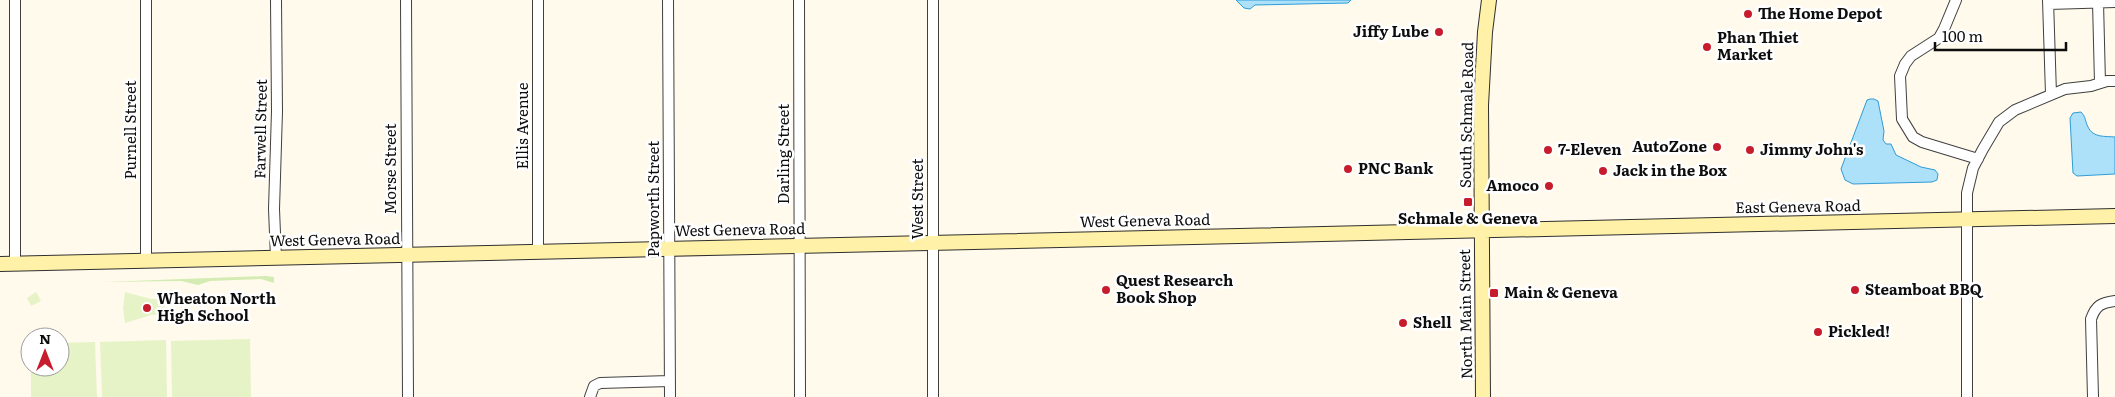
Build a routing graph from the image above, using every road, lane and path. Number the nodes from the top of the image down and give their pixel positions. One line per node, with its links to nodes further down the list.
1 (14, 0): 28 (street)
2 (146, 0): 27 (street, Purnell Street)
3 (276, 0): 26 (street, Farwell Street)
4 (406, 0): 25 (street, Morse Street)
5 (538, 0): 24 (street, Ellis Avenue)
6 (668, 0): 23 (street, Papworth Street)
7 (799, 0): 22 (street, Darling Street)
8 (933, 0): 21 (street, West Street)
9 (1489, 0): 20 (main road, South Schmale Road)
10 (1956, 0): 17 (street)
11 (2049, 2): 12 (street); 16 (street)
12 (2098, 2): 13 (street); 15 (street)
13 (2115, 2)
14 (2115, 81): 15 (street)
15 (2100, 84): 16 (street)
16 (2051, 94): 17 (street)
17 (1978, 159): 19 (street)
18 (2115, 216): 19 (main road, East Geneva Road)
19 (1967, 219): 20 (main road, East Geneva Road); 38 (street)
20 (1481, 230): 21 (main road, West Geneva Road); 37 (main road, North Main Street)
21 (933, 242): 22 (main road, West Geneva Road); 36 (street, West Street)
22 (799, 245): 23 (main road, West Geneva Road); 35 (street, Darling Street)
23 (669, 248): 24 (main road, West Geneva Road); 31 (street, Papworth Street)
24 (538, 252): 25 (main road, West Geneva Road)
25 (407, 255): 26 (main road, West Geneva Road); 32 (street, Morse Street)
26 (276, 258): 27 (main road, West Geneva Road)
27 (146, 260): 28 (main road, West Geneva Road)
28 (15, 263): 29 (main road, West Geneva Road)
29 (0, 264)
30 (2115, 301): 39 (street)
31 (670, 381): 33 (street); 34 (street, Papworth Street)
32 (408, 397)
33 (590, 397)
34 (670, 397)
35 (800, 397)
36 (933, 397)
37 (1483, 397)
38 (1967, 397)
39 (2093, 397)

